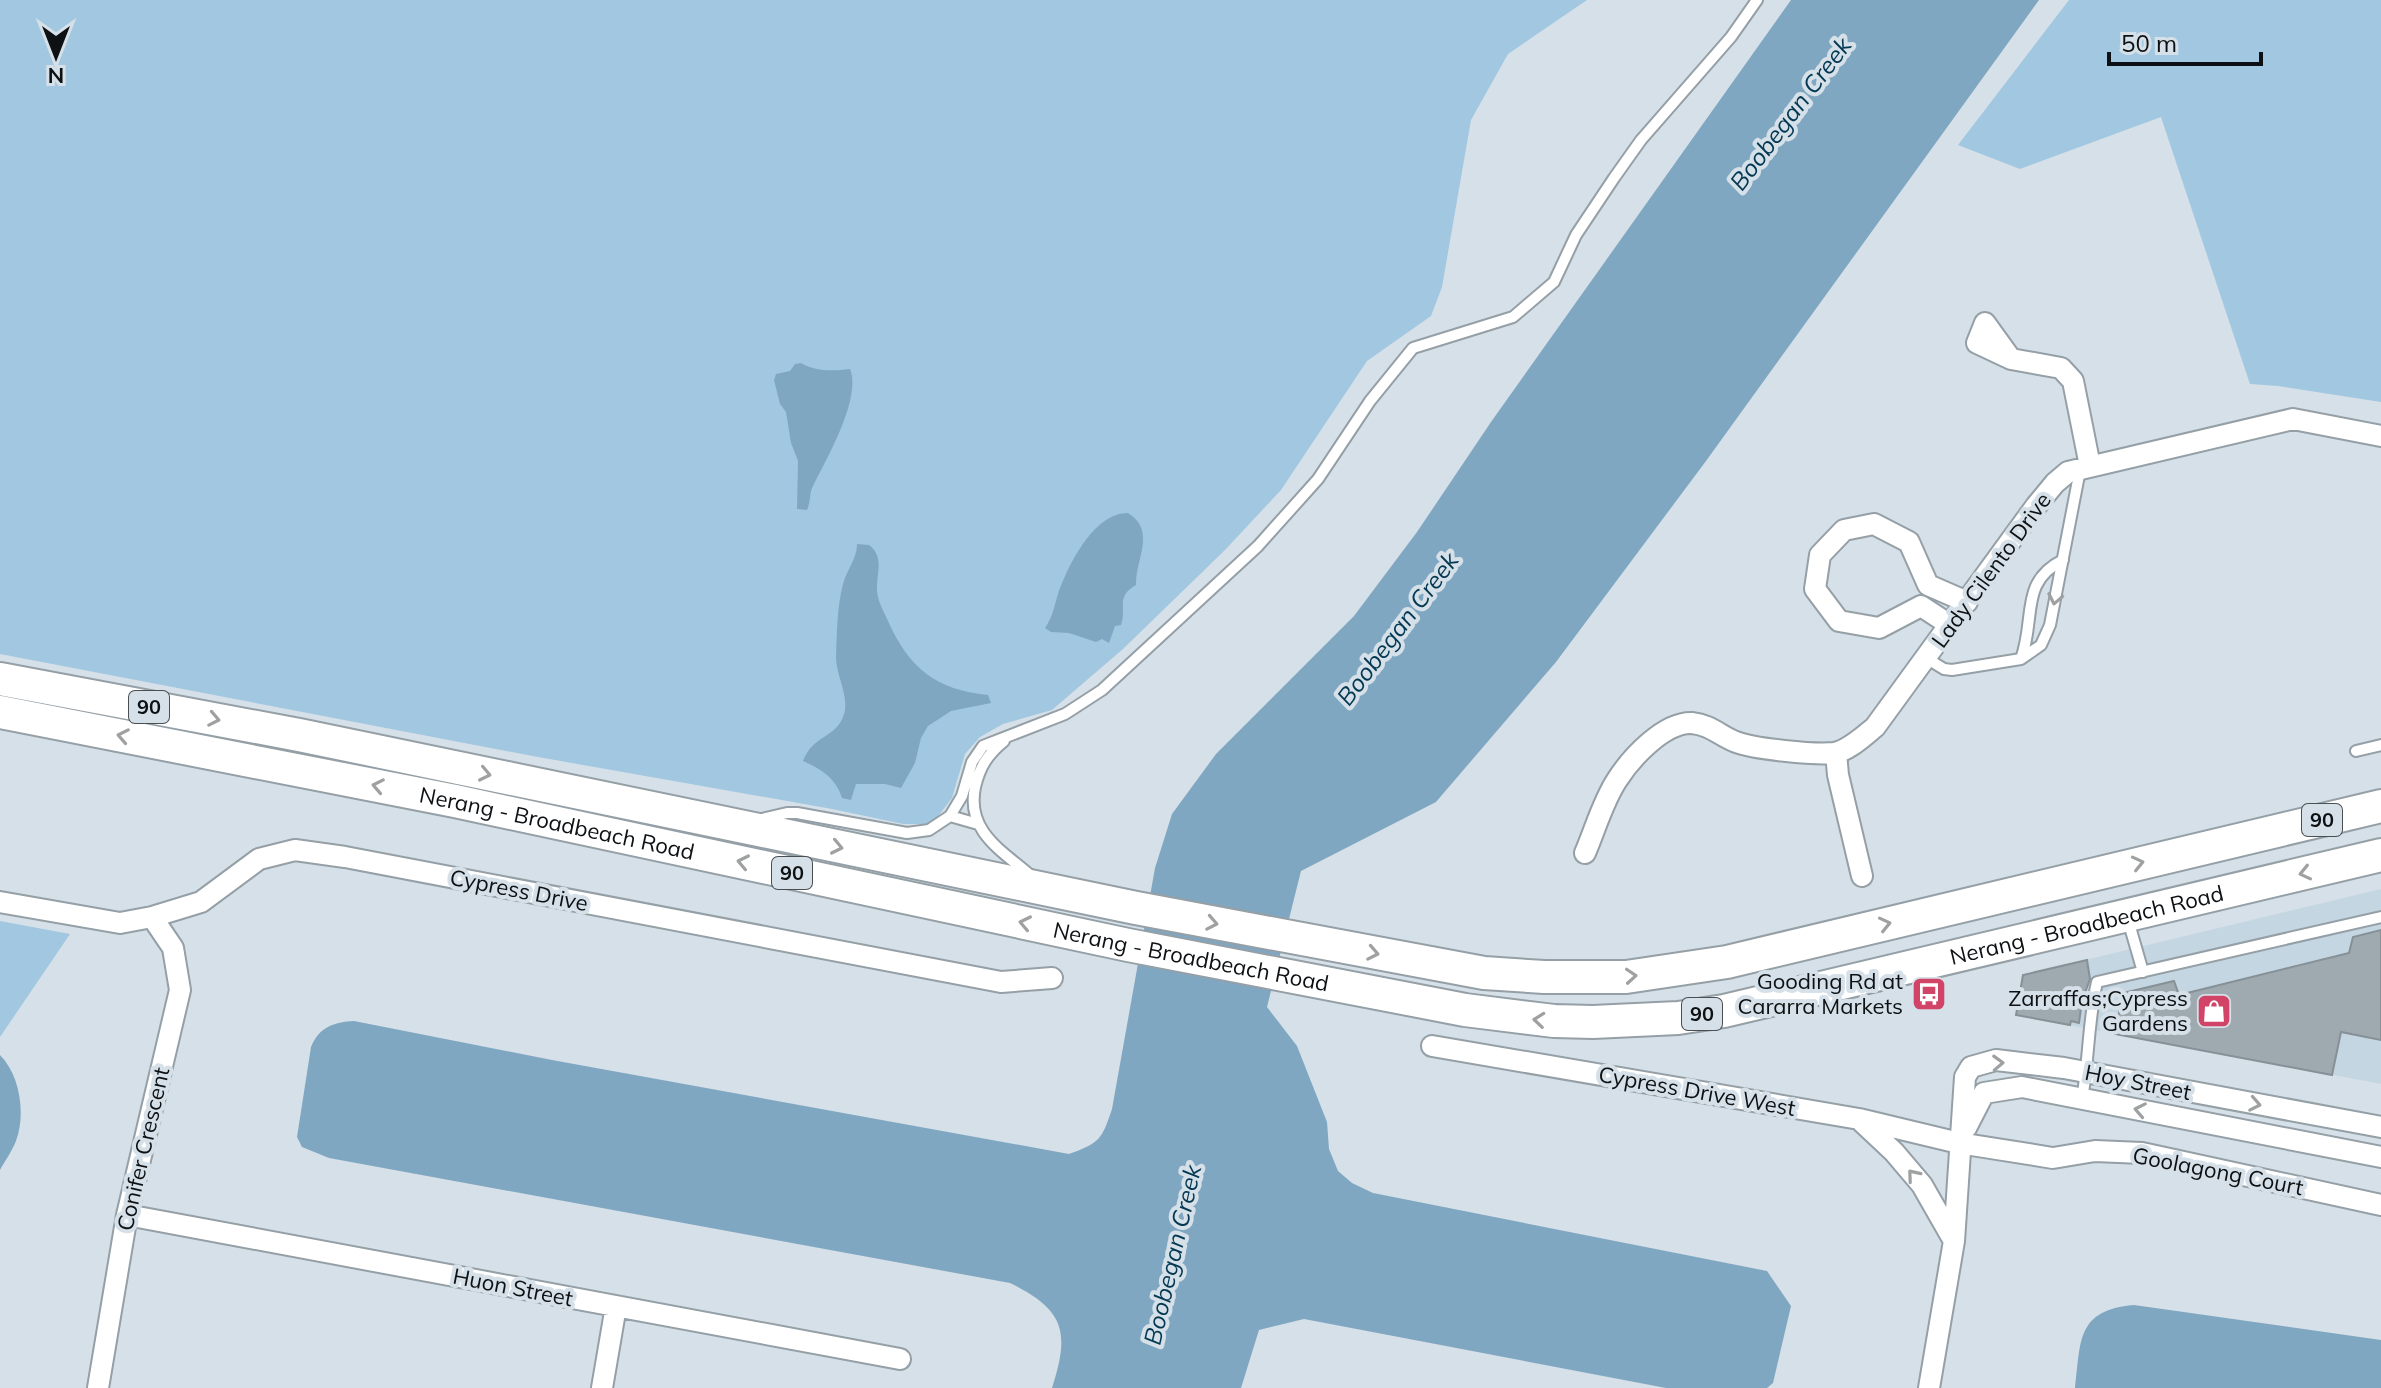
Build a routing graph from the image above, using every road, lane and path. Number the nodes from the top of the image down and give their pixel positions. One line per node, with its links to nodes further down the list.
1 (1757, 0): 12 (lane)
2 (2011, 359): 4 (street)
3 (2381, 436): 4 (street, Lady Cilento Drive)
4 (2085, 467): 5 (lane); 6 (street, Lady Cilento Drive)
5 (2063, 560): 9 (lane, one-way to 9); 9 (lane)
6 (1967, 602): 7 (street, Lady Cilento Drive); 7 (street)
7 (1950, 625): 8 (street, Lady Cilento Drive)
8 (1926, 658): 9 (lane); 15 (street, Lady Cilento Drive)
9 (2021, 659)
10 (0, 679): 19 (main road, Nerang - Broadbeach Road / 90, one-way to 19)
11 (0, 712): 25 (main road, Nerang - Broadbeach Road / 90, one-way to 11)
12 (1008, 737): 17 (lane); 18 (lane)
13 (2381, 745): 14 (lane)
14 (2356, 751)
15 (1836, 753): 20 (street); 22 (street)
16 (2381, 806): 23 (main road, Nerang - Broadbeach Road / 90, one-way to 16)
17 (950, 816): 18 (lane); 19 (lane)
18 (978, 824): 23 (lane)
19 (733, 826): 23 (main road, Nerang - Broadbeach Road / 90, one-way to 23)
20 (1585, 853)
21 (2381, 855): 25 (main road, Nerang - Broadbeach Road / 90, one-way to 25)
22 (1862, 876)
23 (1047, 890)
24 (0, 902): 26 (street, Cypress Drive)
25 (2127, 915): 28 (lane)
26 (152, 917): 29 (street, Cypress Drive); 38 (street, Conifer Crescent)
27 (2381, 917): 28 (lane)
28 (2143, 972): 31 (lane)
29 (1052, 978)
30 (1432, 1046): 33 (street, Cypress Drive West)
31 (2086, 1072): 32 (lane); 34 (street, Hoy Street, one-way to 34); 35 (street, Hoy Street, one-way to 31)
32 (2082, 1099): 35 (street, Hoy Street); 36 (street, Hoy Street, one-way to 32)
33 (1859, 1119): 35 (street, Cypress Drive West); 39 (street, one-way to 33)
34 (2381, 1127): 36 (lane)
35 (1959, 1143): 37 (street, Goolagong Court); 39 (street, Hoy Street)
36 (2377, 1156)
37 (2381, 1205)
38 (127, 1215): 40 (street, Huon Street); 42 (street, Conifer Crescent)
39 (1954, 1241): 44 (street, Hoy Street)
40 (616, 1306): 41 (street, Huon Street); 43 (street)
41 (900, 1359)
42 (98, 1388)
43 (602, 1388)
44 (1929, 1388)

